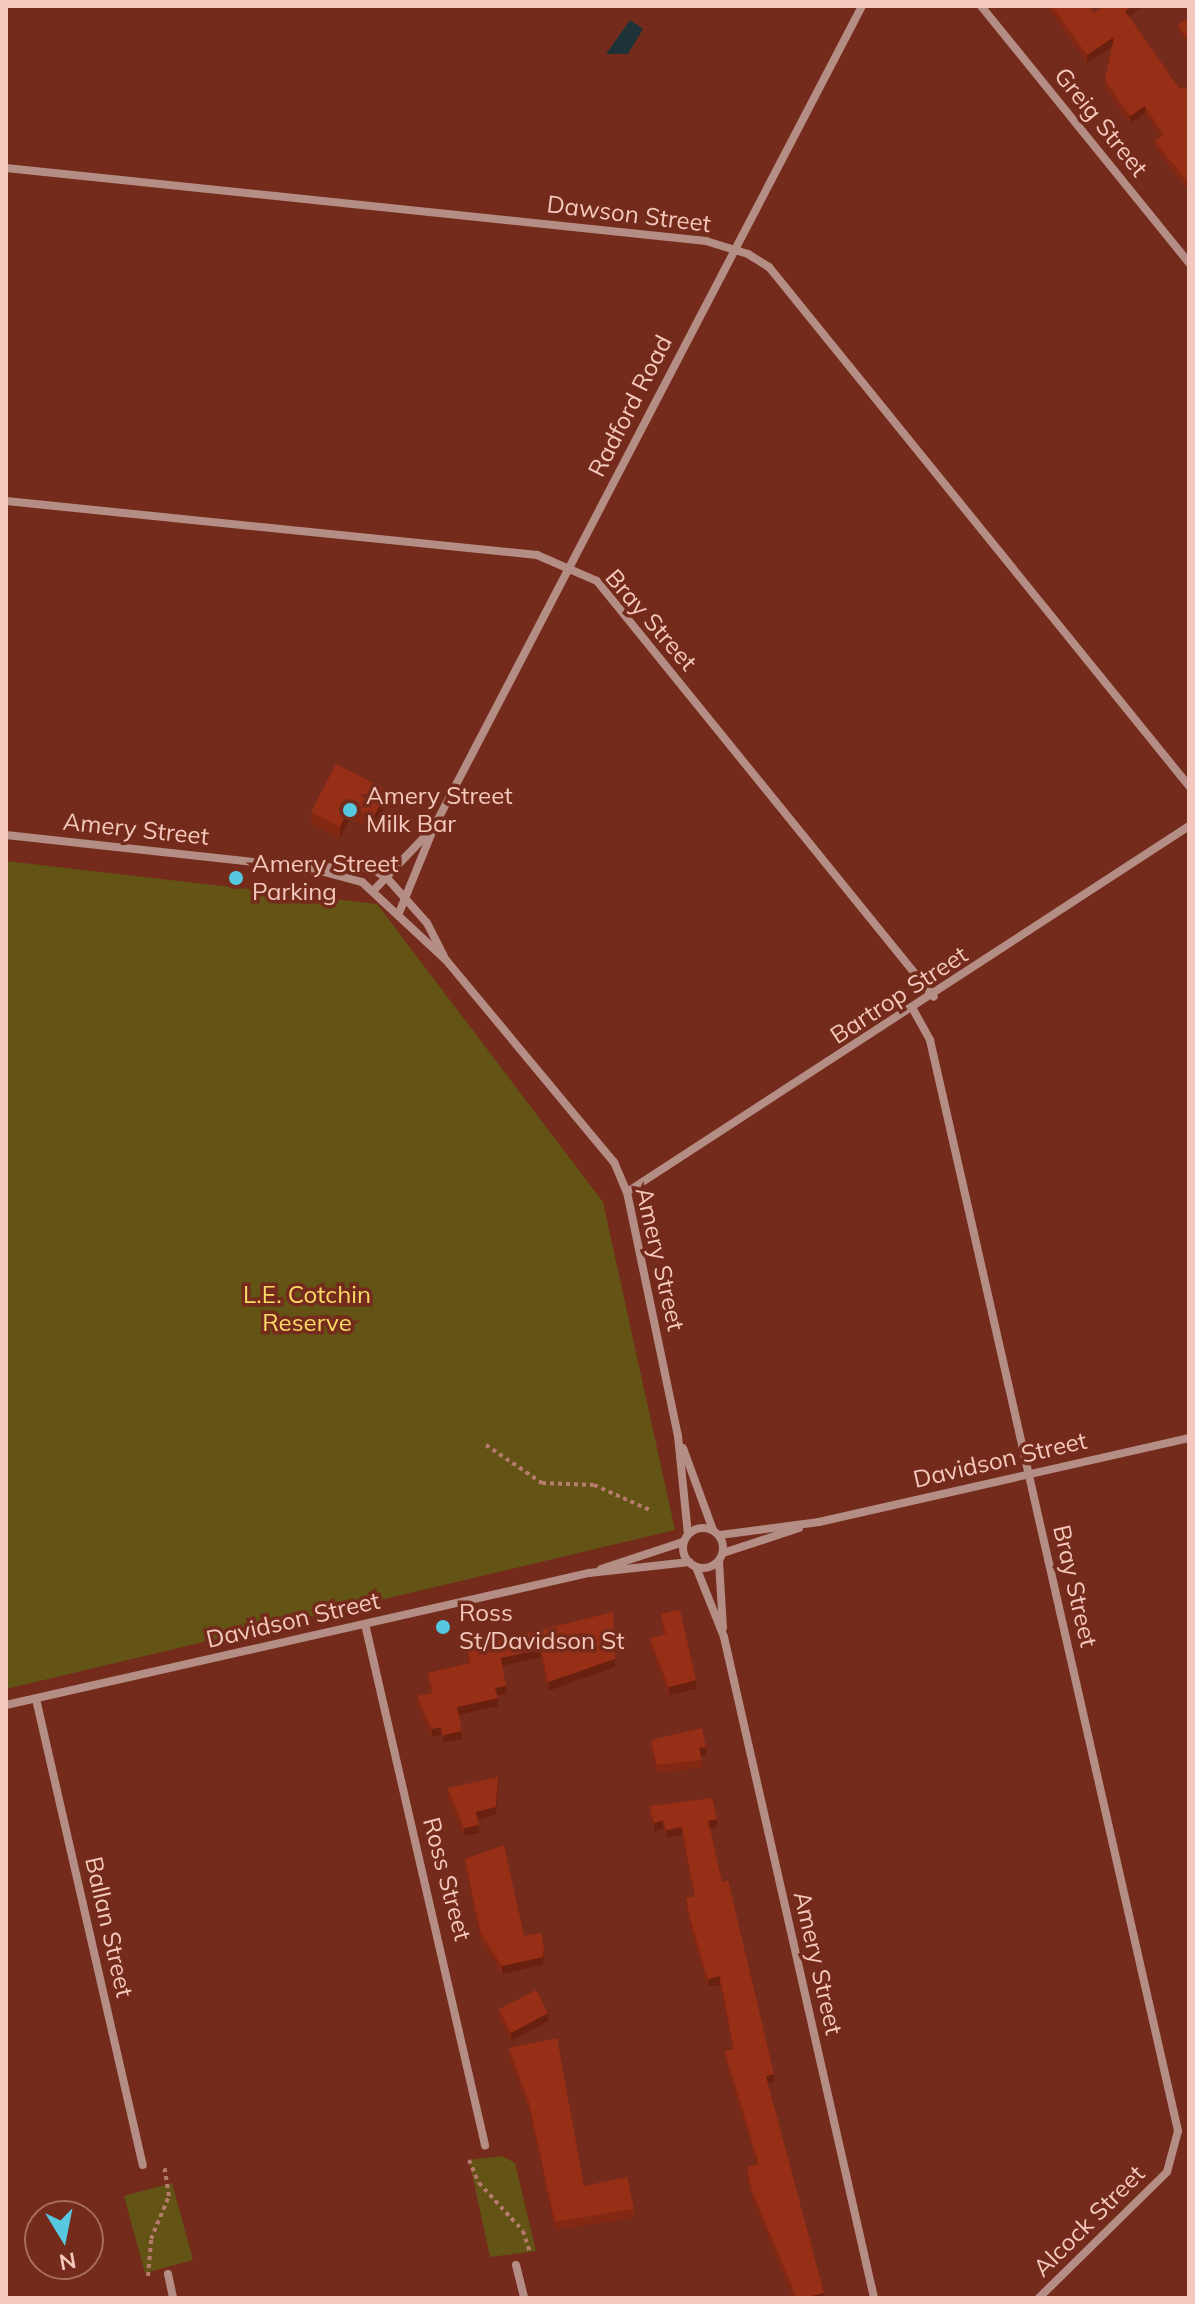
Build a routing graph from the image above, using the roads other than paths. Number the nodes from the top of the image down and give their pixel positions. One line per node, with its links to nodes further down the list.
1 (862, 6): 4 (street, Radford Road)
2 (981, 6): 5 (street, Greig Street)
3 (6, 168): 4 (street, Dawson Street)
4 (732, 250): 7 (street, Radford Road); 8 (street, Dawson Street)
5 (1189, 263)
6 (6, 501): 7 (street, Bray Street)
7 (569, 570): 9 (street, Radford Road); 18 (street, Bray Street)
8 (1189, 786)
9 (435, 825): 13 (street, Radford Road); 15 (street, Radford Road)
10 (1189, 826): 18 (street, Bartrop Street)
11 (6, 835): 12 (street, Amery Street)
12 (309, 868): 13 (street, Amery Street); 14 (street, Amery Street)
13 (387, 878): 14 (street, Radford Road); 15 (street, Amery Street)
14 (375, 889): 16 (street, Amery Street)
15 (408, 898): 16 (street, Radford Road); 17 (street, Amery Street)
16 (399, 913): 17 (street, Amery Street)
17 (446, 960): 20 (street, Amery Street)
18 (934, 997): 19 (street, Bartrop Street)
19 (914, 1011): 20 (street, Bartrop Street); 23 (street, Bray Street)
20 (627, 1192): 21 (street, Amery Street)
21 (678, 1436): 25 (street, Amery Street); 26 (street, Amery Street)
22 (1189, 1438): 23 (street, Davidson Street)
23 (1029, 1474): 24 (street, Davidson Street); 36 (street, Bray Street)
24 (819, 1522): 25 (street, Davidson Street); 27 (street, Davidson Street)
25 (716, 1532): 26 (street, Davidson Street); 27 (street, Amery Street)
26 (686, 1538): 28 (street, Amery Street); 29 (street, Davidson Street)
27 (721, 1557): 28 (street, Davidson Street); 31 (street, Amery Street)
28 (692, 1564): 29 (street, Davidson Street); 31 (street, Amery Street)
29 (589, 1573): 30 (street, Davidson Street)
30 (365, 1624): 32 (street, Davidson Street); 34 (street, Ross Street)
31 (724, 1637): 41 (street, Amery Street)
32 (36, 1699): 33 (street, Davidson Street); 35 (street, Ballan Street)
33 (6, 1705)
34 (485, 2145)
35 (143, 2165)
36 (1167, 2172): 42 (street, Alcock Street)
37 (516, 2265): 40 (street)
38 (168, 2274): 39 (street)
39 (173, 2298)
40 (524, 2298)
41 (874, 2298)
42 (1039, 2298)

